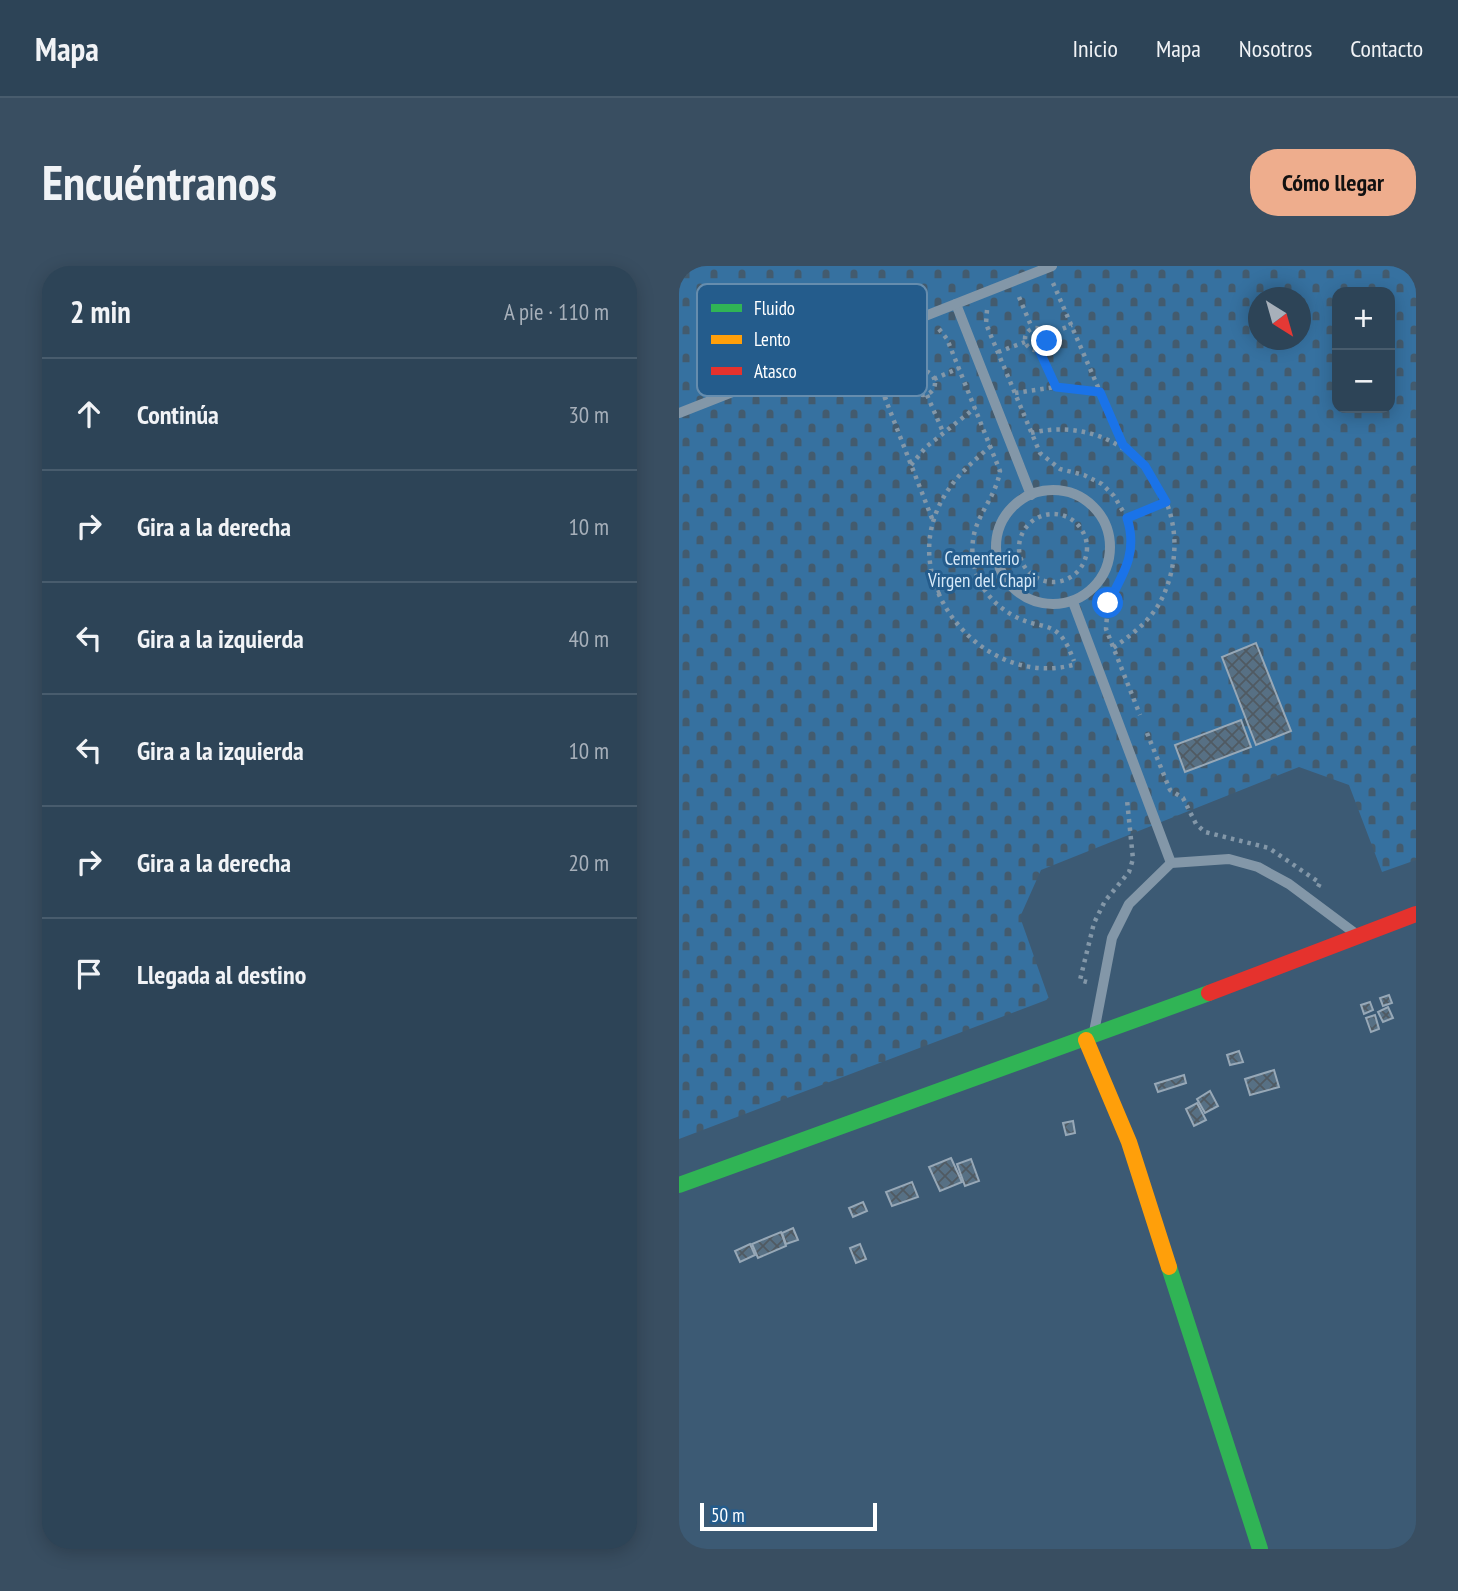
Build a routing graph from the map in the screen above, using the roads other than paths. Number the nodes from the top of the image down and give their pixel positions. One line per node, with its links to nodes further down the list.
1 (1052, 266): 2 (lane)
2 (956, 304): 3 (lane); 6 (lane)
3 (927, 315)
4 (722, 396): 5 (lane)
5 (679, 413)
6 (1031, 495): 7 (lane); 7 (lane)
7 (1073, 602): 8 (lane)
8 (1171, 863): 10 (lane); 11 (lane)
9 (1416, 914): 10 (street)
10 (1359, 936): 11 (street)
11 (1089, 1038): 12 (street); 13 (street)
12 (679, 1185)
13 (1260, 1549)

